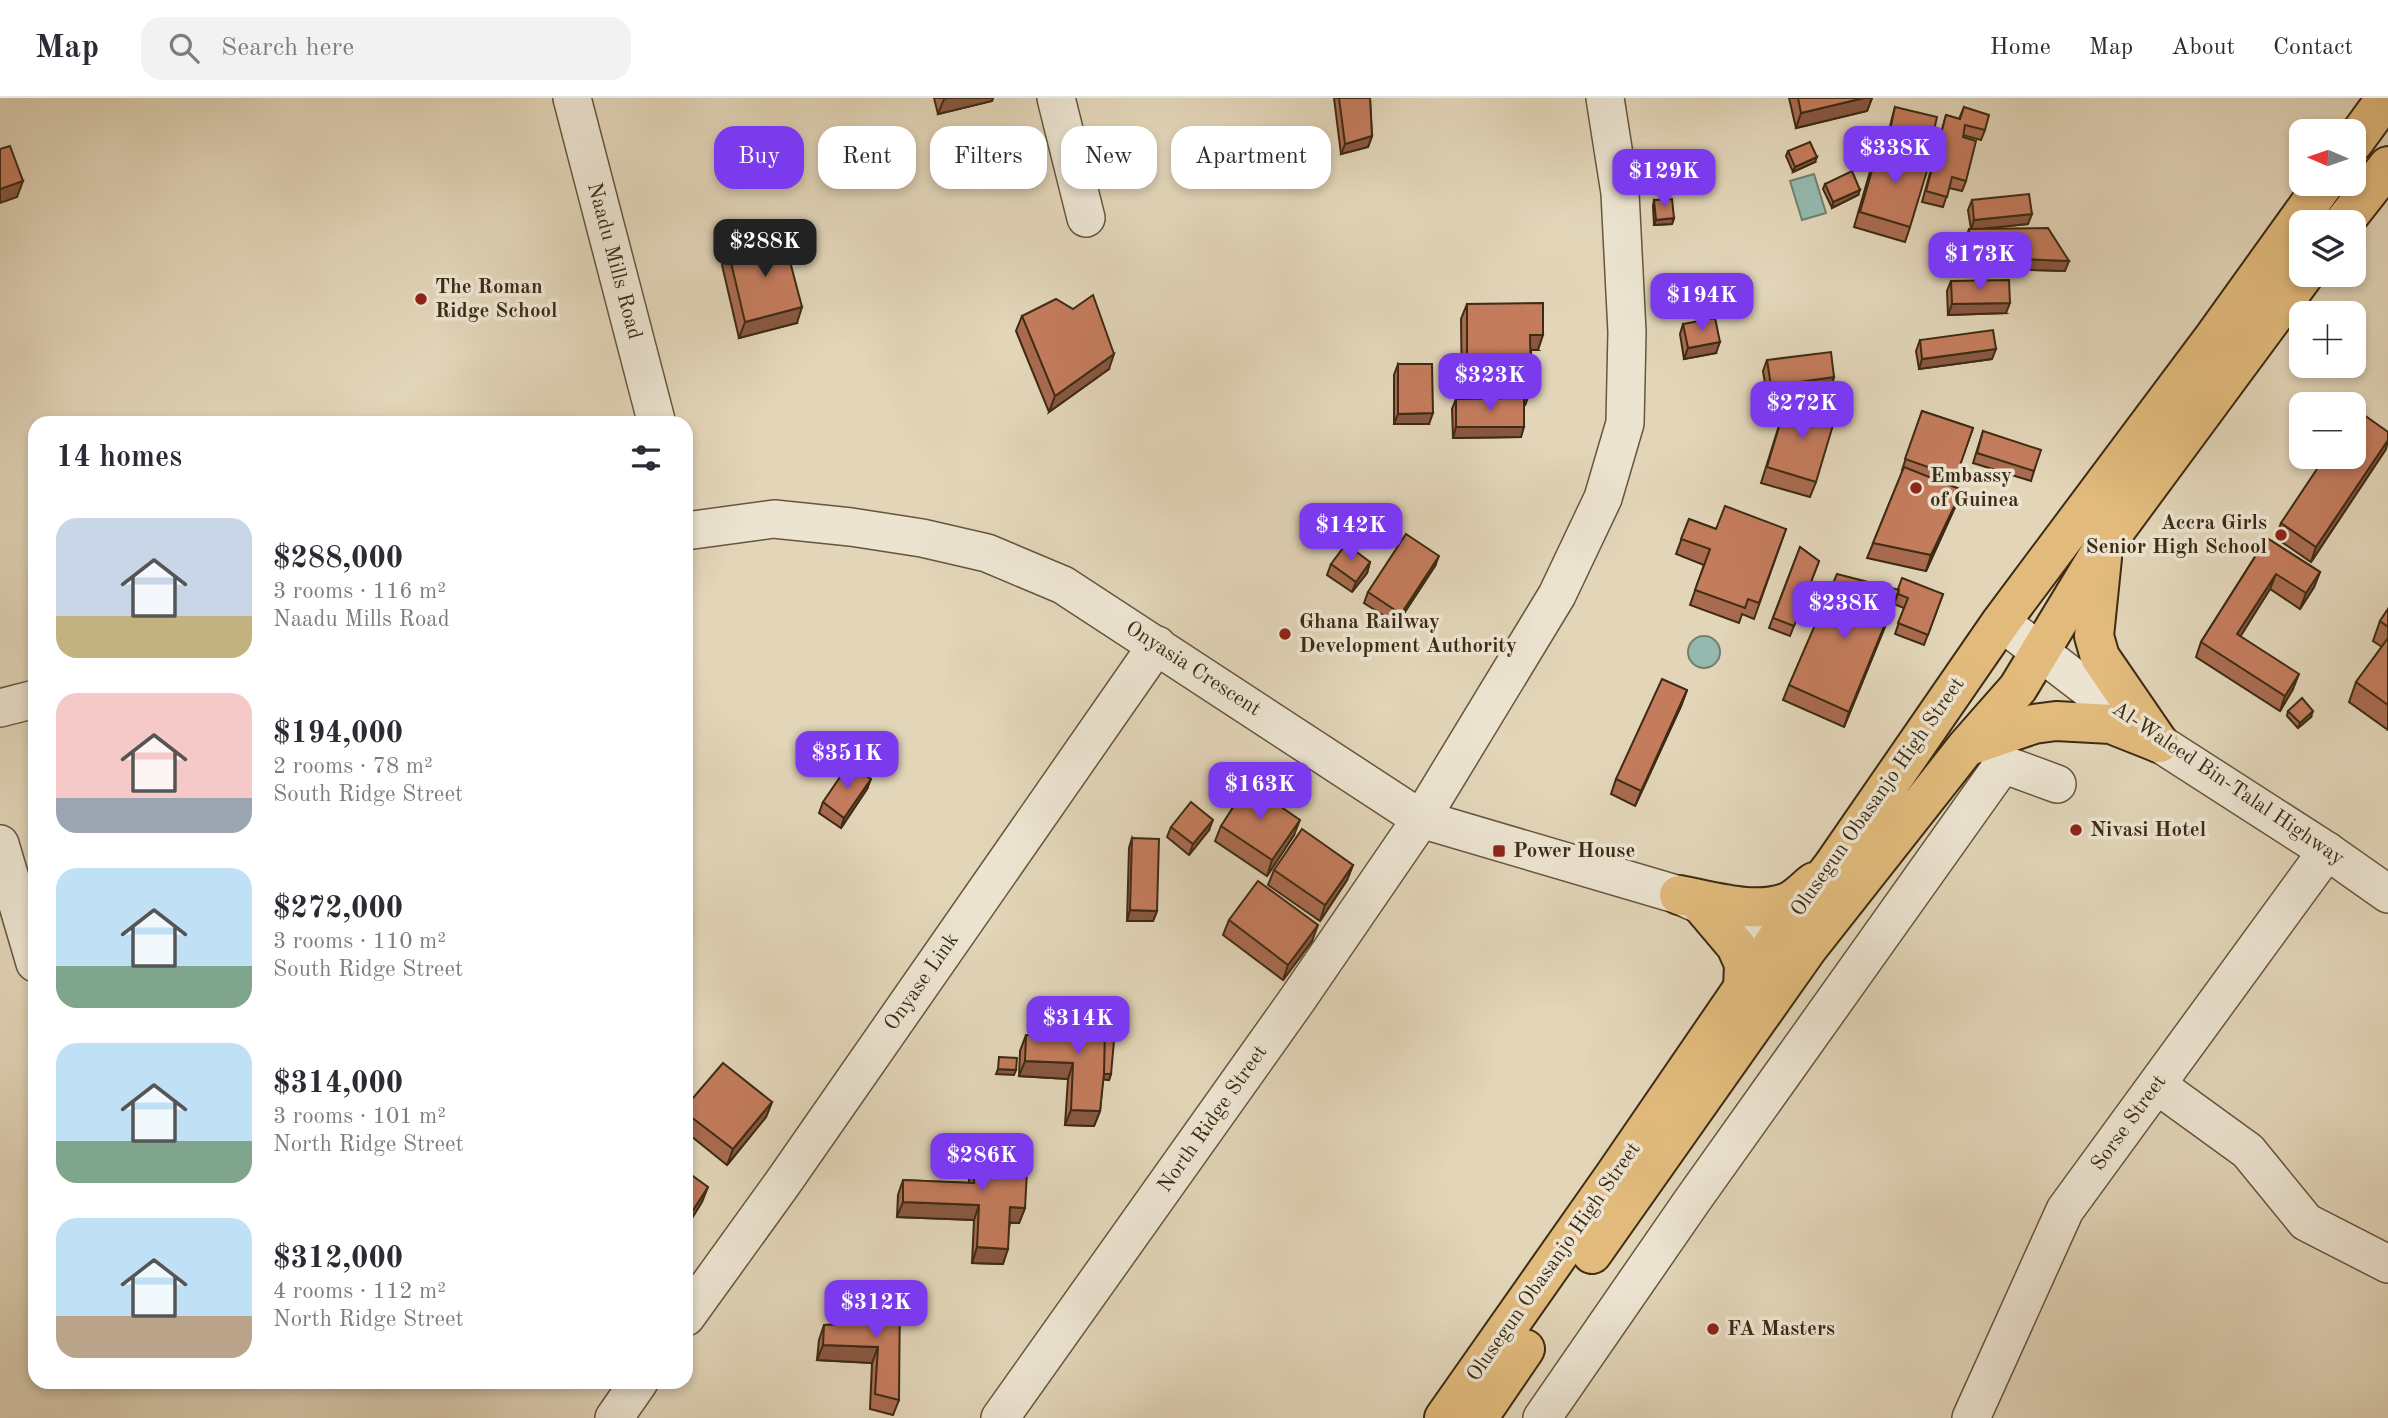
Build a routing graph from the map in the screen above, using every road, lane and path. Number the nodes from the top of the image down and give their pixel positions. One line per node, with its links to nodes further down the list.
1 (572, 98): 11 (street, Naadu Mills Road)
2 (1056, 98): 9 (street)
3 (1605, 98): 22 (street, North Ridge Street)
4 (2386, 98): 5 (main road)
5 (2366, 126)
6 (2388, 166): 8 (main road)
7 (2315, 196): 14 (main road, Olusegun Obasanjo High Street)
8 (2353, 210)
9 (1086, 218)
10 (2295, 287): 13 (main road, Olusegun Obasanjo High Street)
11 (655, 416)
12 (693, 530): 15 (street, Onyasia Crescent)
13 (2104, 547): 16 (main road, Olusegun Obasanjo High Street); 19 (main road)
14 (2001, 622): 16 (street, Al-Waleed Bin-Talal Highway); 25 (main road, Olusegun Obasanjo High Street)
15 (1157, 645): 22 (street, Onyasia Crescent); 33 (street, Onyase Link)
16 (2040, 650): 19 (street, Al-Waleed Bin-Talal Highway); 20 (main road, Olusegun Obasanjo High Street)
17 (28, 701): 18 (street)
18 (0, 708)
19 (2159, 743): 20 (main road); 24 (street, Al-Waleed Bin-Talal Highway)
20 (1967, 746): 29 (main road, Olusegun Obasanjo High Street)
21 (2057, 784): 41 (street)
22 (1421, 818): 27 (street, Onyasia Crescent); 37 (street, North Ridge Street)
23 (0, 844): 28 (street)
24 (2327, 851): 26 (street, Al-Waleed Bin-Talal Highway); 31 (street, Sorse Street)
25 (1832, 867): 27 (main road); 29 (main road, Olusegun Obasanjo High Street)
26 (2388, 894)
27 (1691, 901): 29 (street, Onyasia Crescent); 30 (main road)
28 (28, 939)
29 (1794, 941): 30 (main road, Olusegun Obasanjo High Street); 40 (main road, Olusegun Obasanjo High Street)
30 (1743, 990): 34 (main road, Olusegun Obasanjo High Street)
31 (2157, 1085): 32 (street); 42 (street, Sorse Street)
32 (2388, 1264)
33 (693, 1307)
34 (1477, 1372): 38 (main road); 39 (main road, Olusegun Obasanjo High Street)
35 (634, 1389): 36 (street)
36 (614, 1418)
37 (1000, 1418)
38 (1416, 1418)
39 (1444, 1418)
40 (1478, 1418)
41 (1542, 1418)
42 (1971, 1418)

